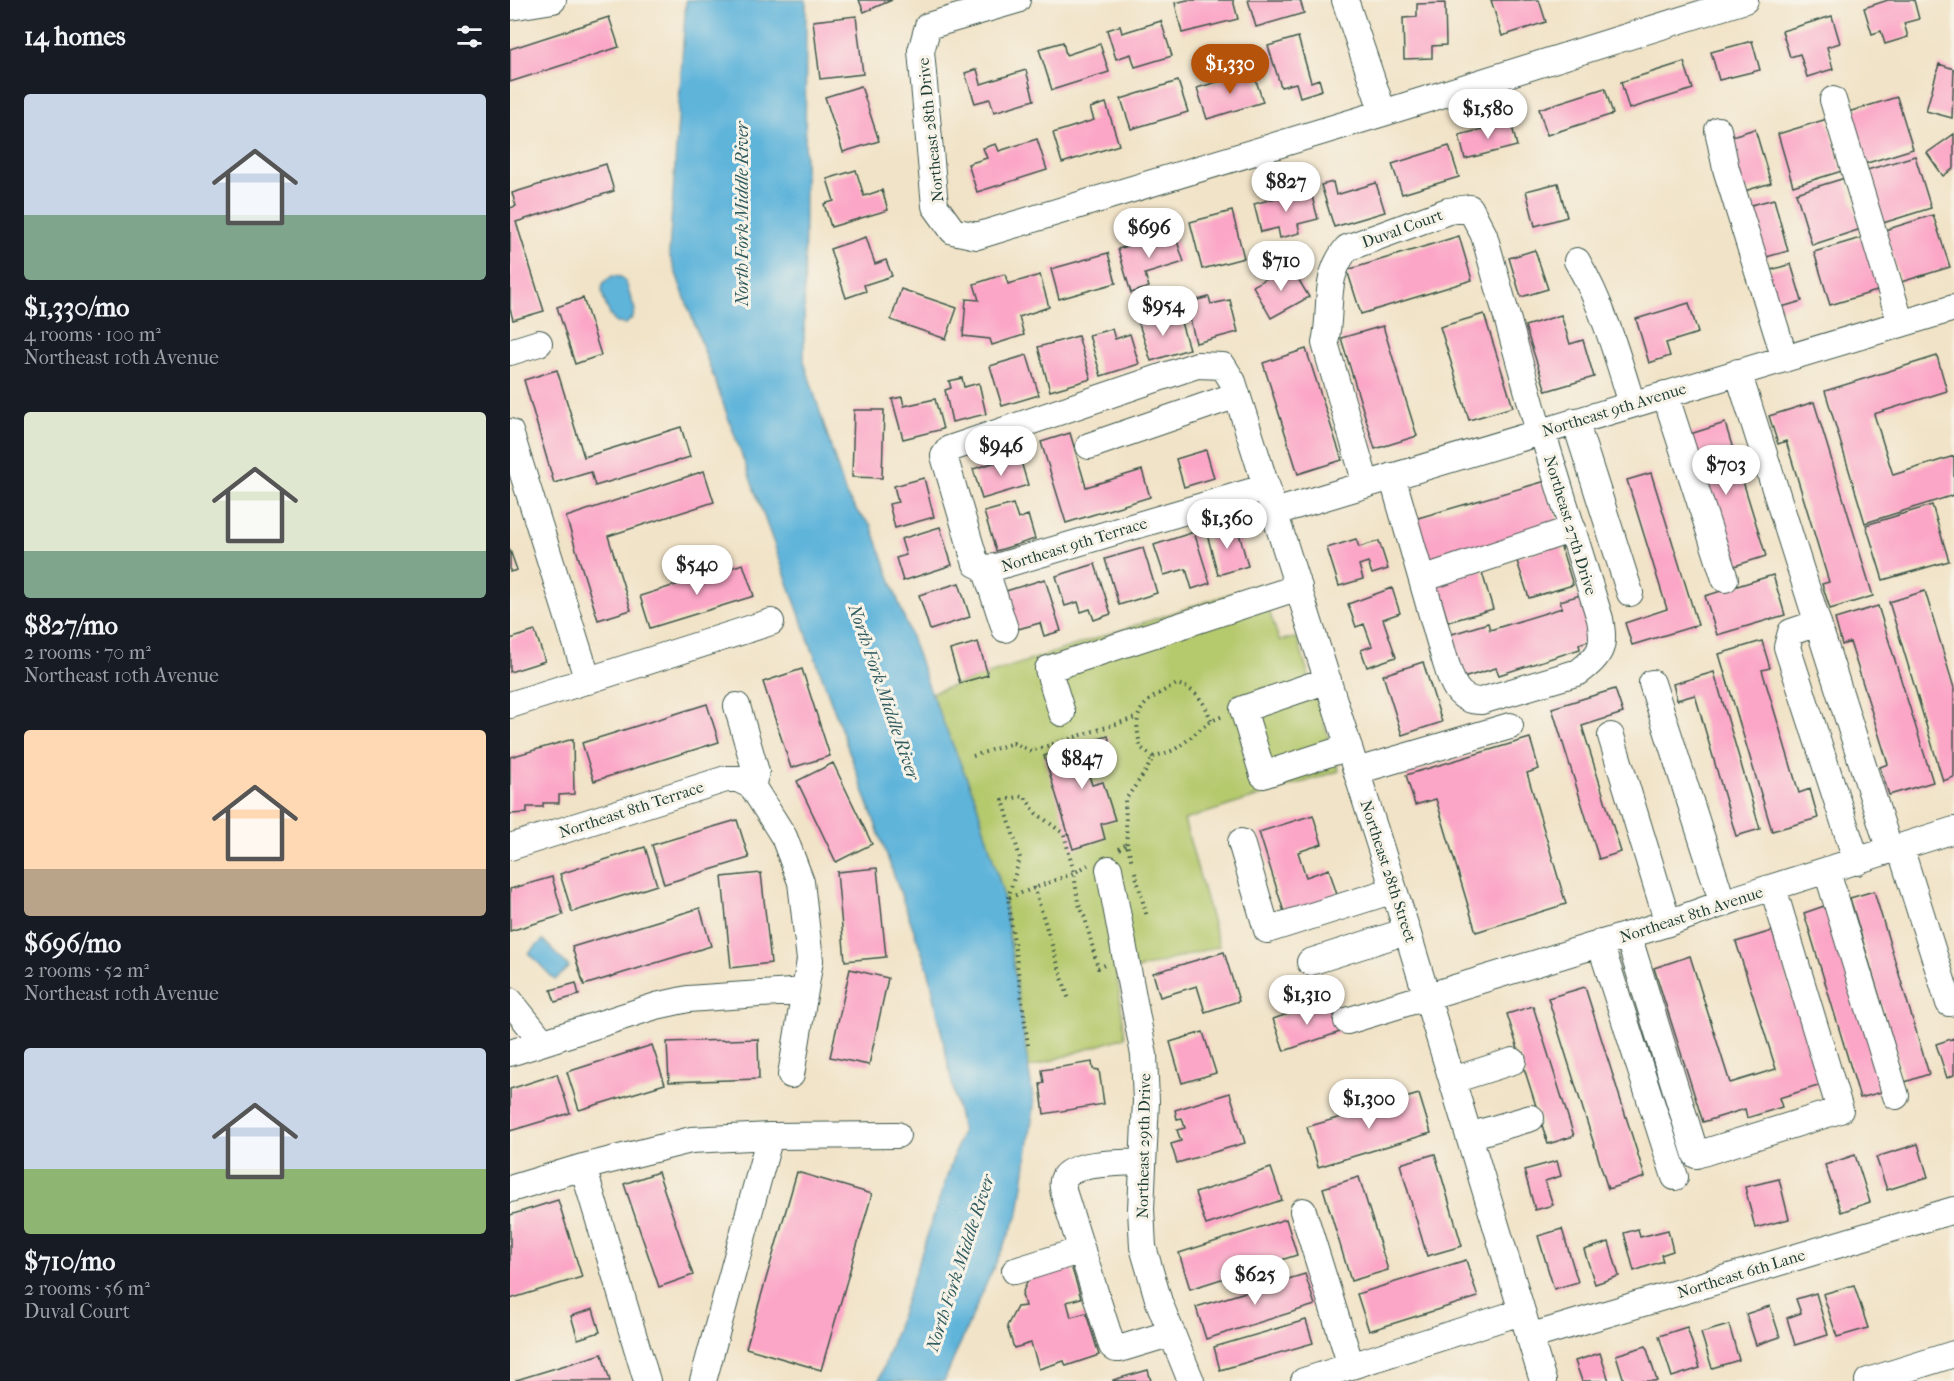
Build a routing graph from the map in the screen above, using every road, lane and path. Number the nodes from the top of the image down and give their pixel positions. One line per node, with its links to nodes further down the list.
1 (553, 0): 5 (street)
2 (1017, 0): 7 (street, Northeast 28th Drive)
3 (1345, 0): 7 (street)
4 (1745, 0): 7 (street)
5 (510, 7)
6 (1833, 100): 11 (street)
7 (1383, 113)
8 (1718, 130): 14 (street)
9 (1577, 261): 19 (street)
10 (1954, 308): 11 (street, Northeast 9th Avenue)
11 (1901, 324): 14 (street, Northeast 9th Avenue)
12 (539, 343): 13 (street)
13 (510, 352)
14 (1785, 359): 16 (street, Northeast 9th Avenue)
15 (1223, 366): 18 (street, Northeast 28th Street); 29 (street, Northeast 9th Terrace)
16 (1738, 372): 17 (street, Northeast 9th Avenue); 35 (street)
17 (1665, 394): 19 (street, Northeast 9th Avenue); 31 (street)
18 (1237, 395): 23 (street); 26 (street, Northeast 28th Street)
19 (1632, 404): 20 (street, Northeast 9th Avenue)
20 (1575, 421): 21 (street, Northeast 9th Avenue); 33 (street)
21 (1541, 431): 24 (street, Northeast 9th Avenue); 25 (street, Duval Court); 28 (street, Northeast 27th Drive)
22 (510, 432): 38 (street)
23 (1089, 446)
24 (1392, 476): 25 (street, Northeast 9th Avenue); 30 (street)
25 (1366, 484): 27 (street, Northeast 9th Avenue)
26 (1267, 487): 27 (street, Northeast 28th Street); 29 (street, Northeast 9th Terrace)
27 (1275, 512): 32 (street, Northeast 28th Street)
28 (1573, 529): 30 (street); 30 (street, Northeast 27th Drive)
29 (985, 568): 36 (street, Northeast 9th Terrace)
30 (1422, 579)
31 (1725, 579)
32 (1299, 587): 37 (street, Northeast 28th Street); 43 (street)
33 (1630, 593)
34 (771, 622): 38 (street)
35 (1818, 623): 53 (street); 54 (street)
36 (1005, 629)
37 (1328, 680): 42 (street); 48 (street, Northeast 28th Street)
38 (588, 681): 40 (street)
39 (1652, 683): 66 (street)
40 (510, 705)
41 (737, 706): 52 (street)
42 (1243, 709): 45 (path); 48 (street)
43 (1062, 713)
44 (1138, 717): 45 (path); 49 (path); 50 (path)
45 (1211, 721): 50 (path)
46 (1510, 726): 51 (street)
47 (1611, 736): 67 (street)
48 (1349, 747): 51 (street, Northeast 28th Street)
49 (973, 756)
50 (1153, 757): 57 (path)
51 (1357, 771): 64 (street, Northeast 28th Street)
52 (752, 786): 58 (street, Northeast 8th Terrace); 73 (street)
53 (1871, 792): 54 (street); 59 (street)
54 (1838, 804): 60 (street)
55 (1954, 830): 59 (street, Northeast 8th Avenue)
56 (1241, 842): 64 (street)
57 (1128, 844)
58 (510, 848)
59 (1895, 849): 60 (street, Northeast 8th Avenue); 77 (street)
60 (1857, 862): 62 (street, Northeast 8th Avenue)
61 (1109, 869): 71 (street, Northeast 29th Drive)
62 (1827, 871): 63 (street, Northeast 8th Avenue); 85 (street)
63 (1773, 888): 66 (street, Northeast 8th Avenue); 69 (street)
64 (1394, 890): 68 (street, Northeast 28th Street)
65 (1008, 898): 71 (path); 75 (path); 80 (path)
66 (1723, 904): 67 (street, Northeast 8th Avenue)
67 (1668, 923): 69 (street, Northeast 8th Avenue)
68 (1407, 930): 72 (street); 74 (street, Northeast 28th Street)
69 (1628, 935): 70 (street, Northeast 8th Avenue)
70 (1600, 943): 74 (street, Northeast 8th Avenue); 92 (street)
71 (1126, 959): 90 (street, Northeast 29th Drive)
72 (1310, 962)
73 (805, 992): 79 (street); 83 (street)
74 (1428, 995): 78 (street, Northeast 8th Avenue); 84 (street, Northeast 28th Street)
75 (1069, 1000)
76 (510, 1001): 79 (street)
77 (1949, 1002)
78 (1347, 1021)
79 (543, 1042): 81 (street)
80 (1028, 1044)
81 (510, 1053)
82 (1513, 1061): 84 (street)
83 (791, 1075)
84 (1453, 1080): 89 (street, Northeast 28th Street)
85 (1896, 1096)
86 (1531, 1118): 89 (street)
87 (897, 1135): 88 (street)
88 (770, 1136): 91 (street); 104 (street)
89 (1469, 1136): 98 (street, Northeast 28th Street)
90 (1143, 1162): 96 (street); 99 (street, Northeast 29th Drive)
91 (583, 1167): 93 (street); 103 (street)
92 (1675, 1177)
93 (510, 1189)
94 (1954, 1210): 100 (street, Northeast 6th Lane)
95 (1303, 1211): 102 (street)
96 (1082, 1250): 97 (street); 99 (street)
97 (1015, 1270)
98 (1521, 1312): 100 (street, Northeast 28th Street); 102 (street)
99 (1172, 1333): 105 (street, Northeast 29th Drive)
100 (1529, 1337): 107 (street, Northeast 28th Street)
101 (1952, 1363): 108 (street)
102 (1351, 1366): 106 (street)
103 (647, 1381)
104 (703, 1381)
105 (1191, 1381)
106 (1304, 1381)
107 (1543, 1381)
108 (1868, 1381)

